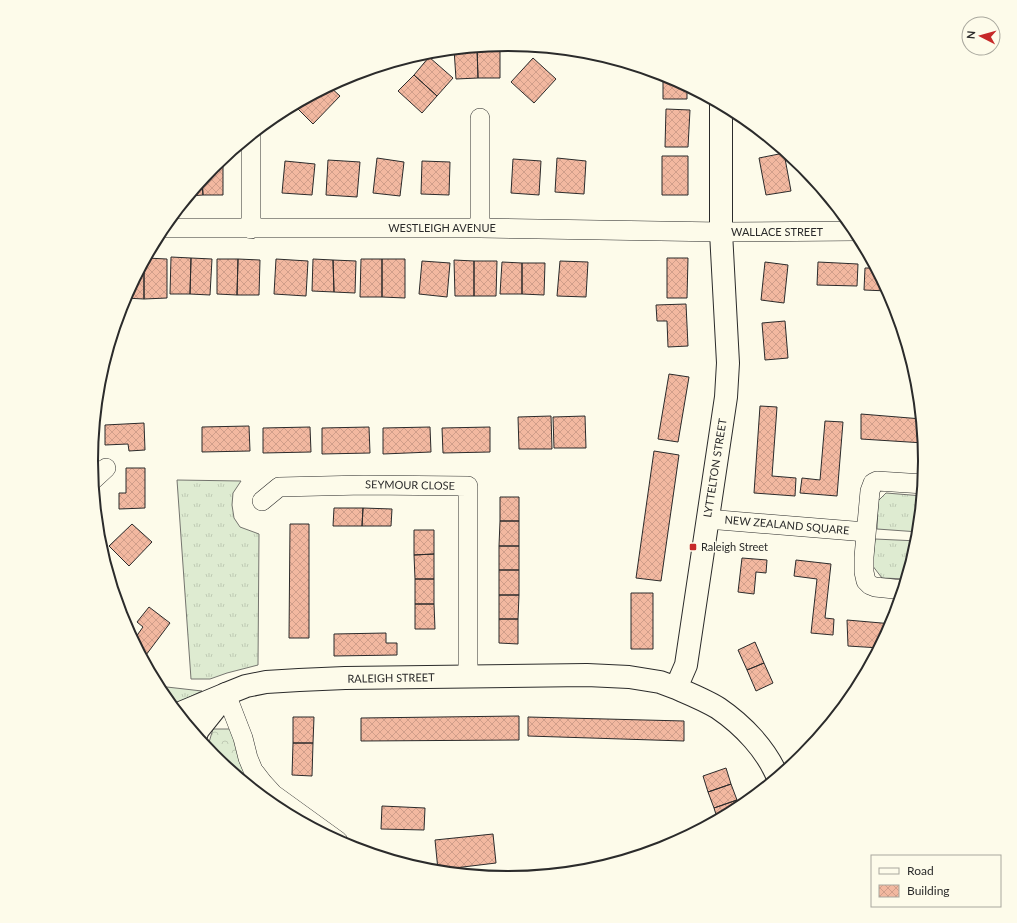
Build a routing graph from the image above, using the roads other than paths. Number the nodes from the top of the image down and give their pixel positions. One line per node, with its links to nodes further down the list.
1 (721, 110): 8 (main road, LYTTELTON STREET)
2 (480, 118): 5 (street)
3 (251, 142): 6 (street)
4 (171, 228): 6 (street, WESTLEIGH AVENUE)
5 (480, 228): 6 (street, WESTLEIGH AVENUE); 8 (street, WESTLEIGH AVENUE)
6 (251, 229)
7 (849, 231): 8 (street, WALLACE STREET)
8 (721, 232): 11 (main road, LYTTELTON STREET)
9 (918, 484): 12 (street)
10 (262, 501): 14 (street, SEYMOUR CLOSE)
11 (707, 519): 12 (street, NEW ZEALAND SQUARE); 15 (main road, LYTTELTON STREET)
12 (866, 532): 13 (street)
13 (898, 589)
14 (468, 677): 15 (main road, RALEIGH STREET); 16 (main road, RALEIGH STREET)
15 (676, 688): 19 (main road)
16 (226, 694): 17 (main road, RALEIGH STREET); 18 (main road); 20 (street)
17 (184, 712)
18 (198, 730)
19 (776, 772)
20 (310, 821)

